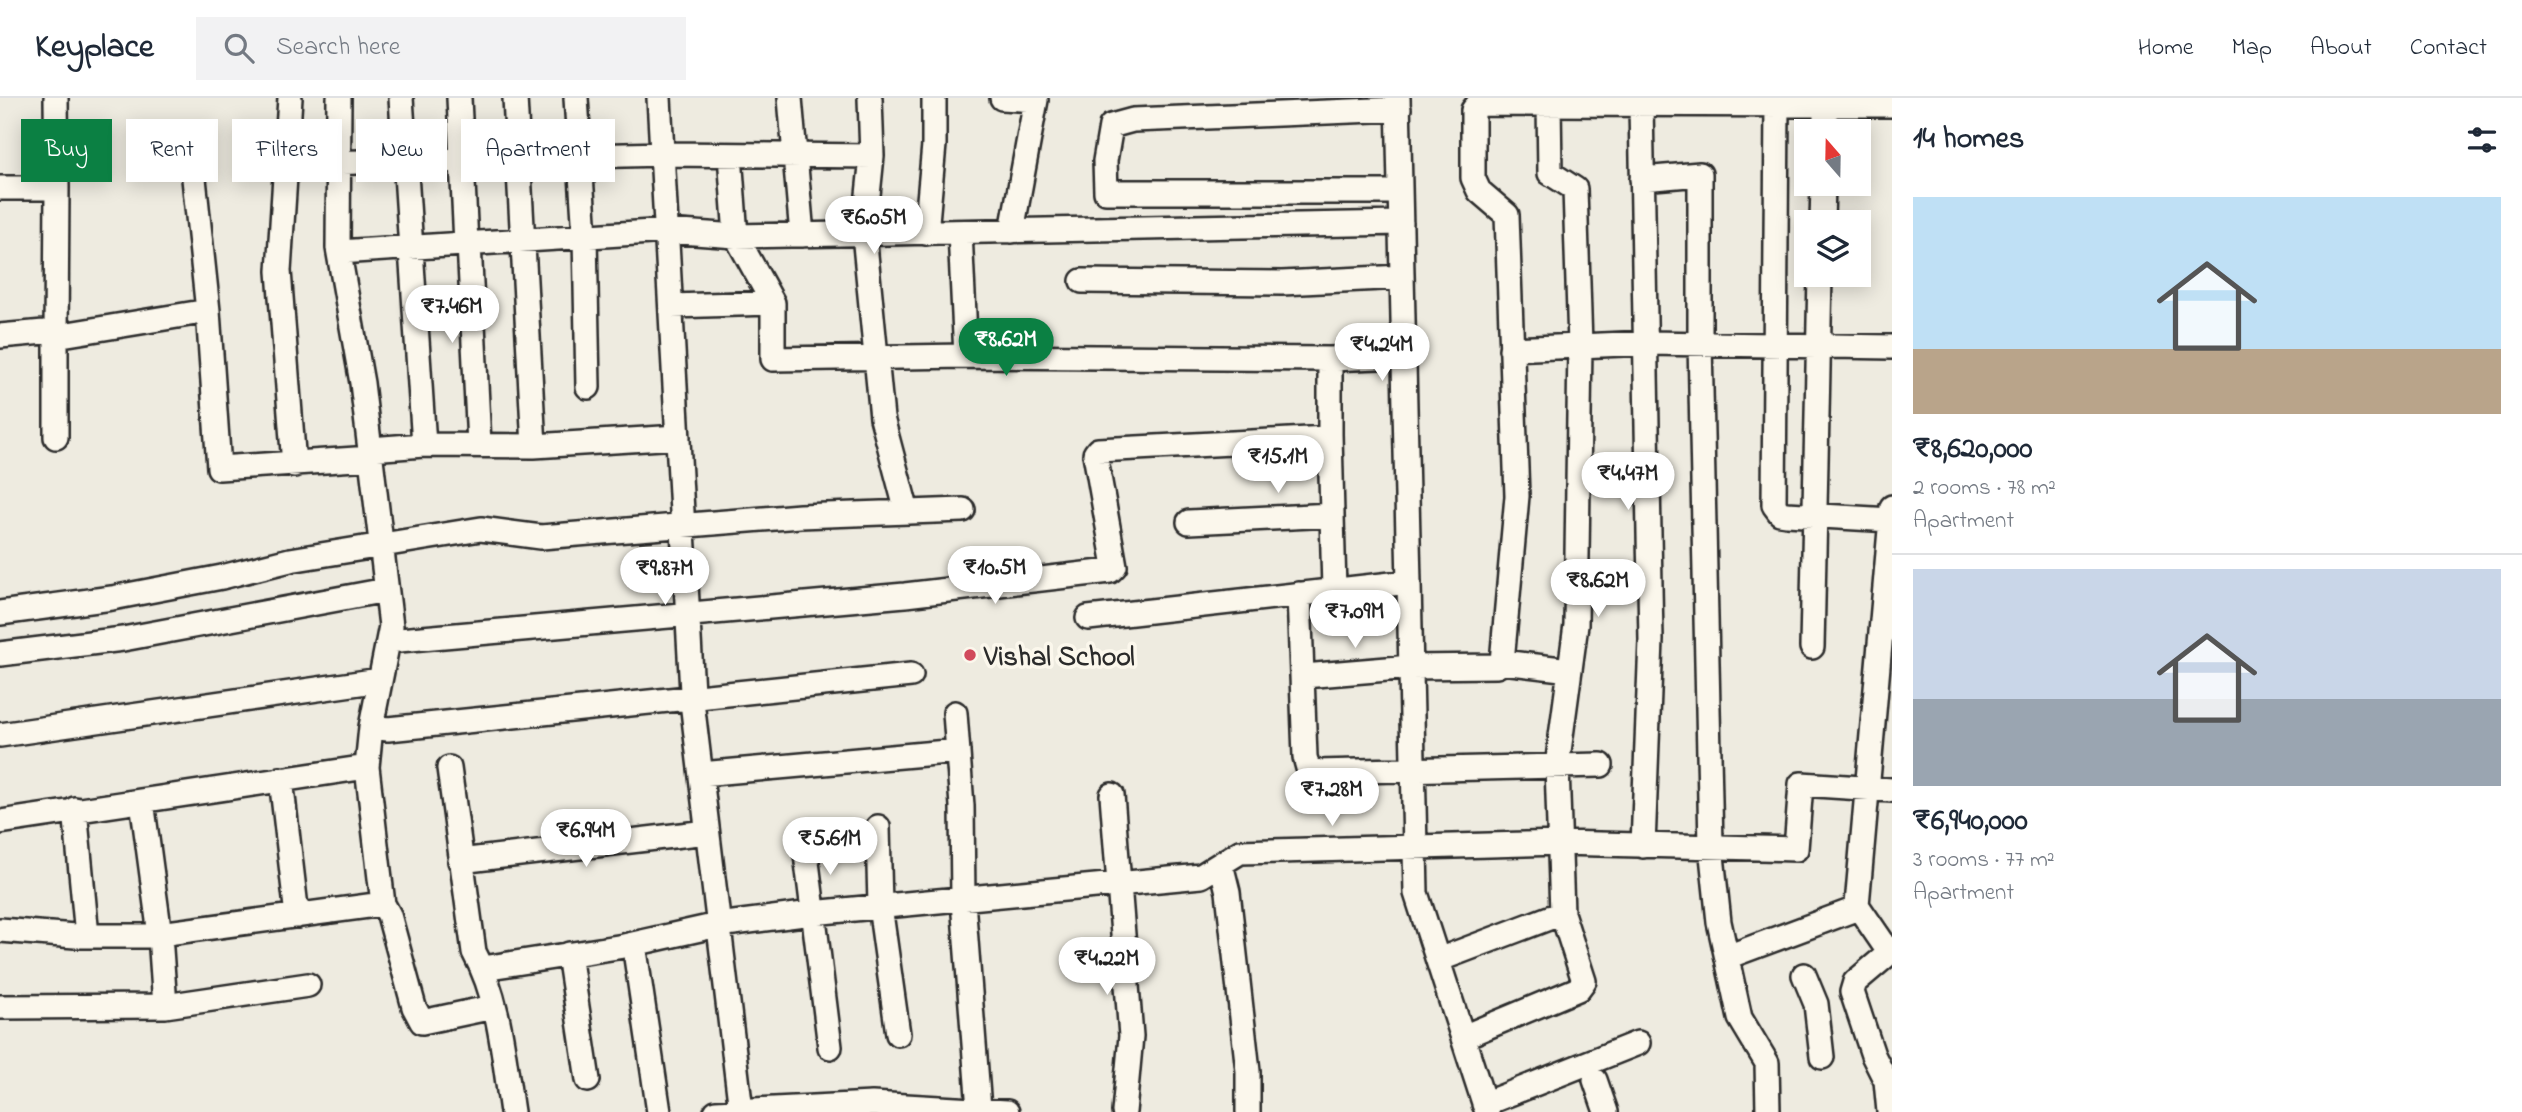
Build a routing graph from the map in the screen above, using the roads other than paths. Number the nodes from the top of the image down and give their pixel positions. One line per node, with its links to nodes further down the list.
1 (56, 98): 41 (street)
2 (290, 98): 19 (street)
3 (340, 98): 20 (street)
4 (401, 98): 21 (street)
5 (459, 98): 30 (street)
6 (515, 98): 22 (street)
7 (576, 98): 23 (street)
8 (659, 98): 25 (street)
9 (790, 98): 29 (street)
10 (870, 98): 28 (street)
11 (934, 98): 47 (street)
12 (1002, 98): 45 (street)
13 (1399, 104): 42 (street); 42 (street)
14 (1549, 104): 15 (street); 67 (street); 70 (street)
15 (1641, 105): 16 (street); 32 (street)
16 (1777, 105): 17 (street); 66 (street)
17 (1825, 105): 18 (street); 24 (street)
18 (1892, 105)
19 (289, 119)
20 (340, 119)
21 (403, 119)
22 (516, 119)
23 (577, 119)
24 (1825, 119)
25 (663, 154): 26 (street); 27 (street); 44 (street)
26 (730, 155): 29 (street); 51 (street)
27 (615, 156)
28 (872, 156): 29 (street); 48 (street)
29 (793, 157): 49 (street)
30 (461, 160): 31 (street)
31 (447, 161)
32 (1642, 179): 64 (street); 65 (street)
33 (194, 182): 61 (street)
34 (285, 182): 83 (street)
35 (339, 182): 55 (street)
36 (408, 182): 54 (street)
37 (463, 182): 53 (street)
38 (520, 182): 52 (street)
39 (582, 182): 50 (street)
40 (0, 188): 41 (street)
41 (57, 188): 62 (street)
42 (1400, 192): 43 (street)
43 (1401, 223): 45 (street); 56 (street)
44 (667, 231): 50 (street); 51 (street); 60 (street)
45 (1013, 231): 46 (street)
46 (960, 232): 47 (street); 71 (street)
47 (926, 233): 48 (street)
48 (864, 234): 49 (street); 73 (street)
49 (802, 235): 51 (street)
50 (585, 236): 52 (street); 75 (street)
51 (736, 236): 59 (street)
52 (524, 240): 53 (street); 81 (street)
53 (468, 244): 54 (street); 79 (street)
54 (410, 247): 55 (street); 80 (street)
55 (339, 252): 82 (street)
56 (1402, 277): 57 (street); 72 (street)
57 (1082, 281)
58 (1820, 287): 68 (street)
59 (773, 303): 60 (street); 73 (street)
60 (671, 306): 78 (street)
61 (208, 311): 62 (street); 83 (street)
62 (55, 334): 63 (street); 77 (street)
63 (0, 335)
64 (1647, 343): 65 (street); 67 (street); 131 (street)
65 (1700, 343): 66 (street); 132 (street)
66 (1775, 344): 68 (street); 88 (street)
67 (1580, 345): 70 (street); 105 (street)
68 (1818, 345): 69 (street); 88 (street)
69 (1892, 347)
70 (1511, 349): 103 (street)
71 (965, 356): 73 (street); 74 (street)
72 (1404, 356): 74 (street); 92 (street)
73 (875, 359): 85 (street)
74 (1330, 359): 76 (street)
75 (588, 387)
76 (1330, 434): 87 (street); 97 (street)
77 (56, 437)
78 (678, 437): 81 (street); 90 (street)
79 (479, 444): 80 (street); 81 (street)
80 (424, 445): 82 (street)
81 (534, 446)
82 (370, 454): 83 (street); 91 (street)
83 (294, 465)
84 (963, 510): 85 (street)
85 (907, 512): 90 (street)
86 (1891, 514): 88 (street); 99 (street)
87 (1332, 515): 89 (street); 94 (street)
88 (1814, 515): 101 (street)
89 (1189, 522)
90 (683, 523): 91 (street); 97 (street)
91 (380, 545): 93 (street); 96 (street)
92 (1409, 582): 94 (street); 104 (street)
93 (386, 590): 100 (street); 102 (street)
94 (1334, 590): 95 (street)
95 (1299, 594): 98 (street); 107 (street)
96 (0, 613)
97 (688, 613): 100 (street); 109 (street)
98 (1088, 618)
99 (1886, 636): 121 (street)
100 (388, 641): 108 (street)
101 (1812, 646)
102 (0, 654)
103 (1502, 663): 104 (street); 105 (street)
104 (1411, 667): 107 (street); 118 (street)
105 (1570, 670): 115 (street)
106 (911, 675): 109 (street)
107 (1304, 676): 118 (street)
108 (380, 680): 111 (street); 112 (street)
109 (692, 696): 111 (street); 119 (street)
110 (956, 713): 113 (street)
111 (371, 727): 116 (street)
112 (0, 734)
113 (958, 751): 119 (street); 137 (street)
114 (1601, 765): 115 (street)
115 (1557, 766): 118 (street); 129 (street)
116 (368, 767): 120 (street); 138 (street)
117 (449, 768): 134 (street)
118 (1413, 770): 133 (street)
119 (701, 774): 128 (street)
120 (281, 779): 124 (street); 143 (street)
121 (1868, 787): 122 (street); 132 (street); 139 (street)
122 (1892, 790)
123 (1112, 795): 136 (street)
124 (142, 801): 125 (street); 146 (street)
125 (75, 809): 126 (street); 147 (street)
126 (0, 822)
127 (878, 827): 140 (street)
128 (707, 832): 134 (street); 144 (street)
129 (1559, 843): 131 (street); 133 (street); 142 (street)
130 (805, 846): 141 (street)
131 (1643, 846): 132 (street)
132 (1711, 846): 150 (street)
133 (1415, 847): 135 (street); 151 (street)
134 (460, 861): 152 (street)
135 (1221, 864): 136 (street); 176 (street)
136 (1121, 882): 137 (street); 175 (street)
137 (963, 901): 140 (street); 169 (street)
138 (383, 904): 143 (street); 159 (street)
139 (1857, 905): 150 (street); 155 (street)
140 (880, 906): 141 (street); 160 (street)
141 (812, 912): 144 (street); 163 (street)
142 (1562, 913): 151 (street); 161 (street)
143 (297, 916): 146 (street)
144 (718, 925): 148 (street); 170 (street)
145 (0, 930): 147 (street)
146 (160, 935): 147 (street); 157 (street)
147 (87, 936)
148 (634, 944): 149 (street); 172 (street)
149 (569, 954): 152 (street); 166 (street)
150 (1727, 957): 178 (street)
151 (1438, 960): 161 (street)
152 (483, 968): 159 (street)
153 (1804, 975): 156 (street)
154 (307, 985): 157 (street)
155 (1852, 992): 156 (street); 164 (street)
156 (1816, 1004): 165 (street)
157 (165, 1006): 158 (street)
158 (0, 1007)
159 (493, 1007): 171 (street)
160 (898, 1034)
161 (1462, 1037): 168 (street)
162 (1638, 1043): 168 (street)
163 (830, 1047)
164 (1882, 1054): 179 (street)
165 (1822, 1056)
166 (588, 1080)
167 (1595, 1080): 177 (street)
168 (1485, 1108)
169 (979, 1109): 170 (street); 174 (street)
170 (740, 1111): 173 (street)
171 (512, 1112)
172 (659, 1112)
173 (716, 1112)
174 (1007, 1112)
175 (1124, 1112)
176 (1248, 1112)
177 (1606, 1112)
178 (1768, 1112)
179 (1889, 1112)

